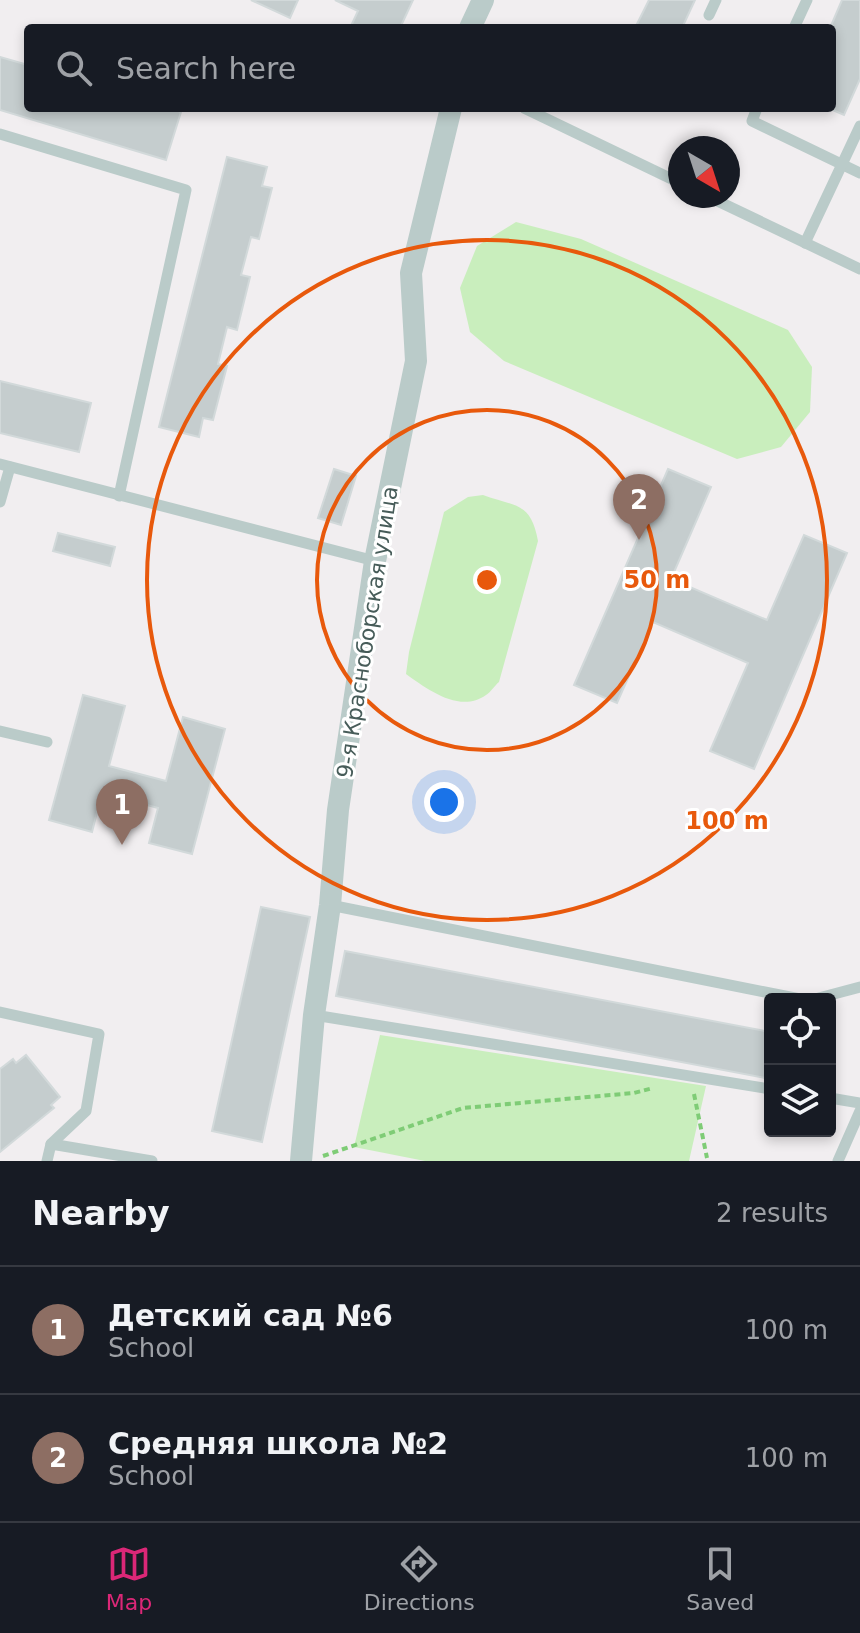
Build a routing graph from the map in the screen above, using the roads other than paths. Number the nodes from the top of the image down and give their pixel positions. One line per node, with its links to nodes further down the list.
1 (483, 0): 5 (street)
2 (716, 0): 4 (lane)
3 (807, 0): 6 (lane)
4 (709, 15)
5 (472, 24)
6 (796, 24)
7 (450, 112): 21 (street, 9-я Красноборская улица)
8 (532, 112): 14 (lane)
9 (755, 112): 12 (lane)
10 (860, 126): 12 (lane)
11 (0, 134): 19 (lane)
12 (842, 165): 13 (lane); 16 (lane)
13 (860, 173)
14 (668, 177)
15 (732, 208): 16 (lane)
16 (805, 243): 17 (lane)
17 (860, 269)
18 (5, 465): 19 (lane); 20 (lane)
19 (119, 496): 21 (lane)
20 (0, 502)
21 (375, 561): 24 (street, 9-я Красноборская улица)
22 (0, 731): 23 (lane)
23 (47, 742)
24 (330, 905): 26 (lane); 29 (street, 9-я Красноборская улица)
25 (860, 987): 27 (lane)
26 (770, 993)
27 (836, 993)
28 (0, 1012): 34 (lane)
29 (314, 1015): 30 (lane); 37 (street, 9-я Красноборская улица)
30 (764, 1088)
31 (836, 1099): 32 (lane)
32 (860, 1103)
33 (860, 1111): 38 (lane)
34 (51, 1144): 35 (lane); 36 (lane)
35 (47, 1161)
36 (152, 1161)
37 (301, 1161)
38 (838, 1161)

